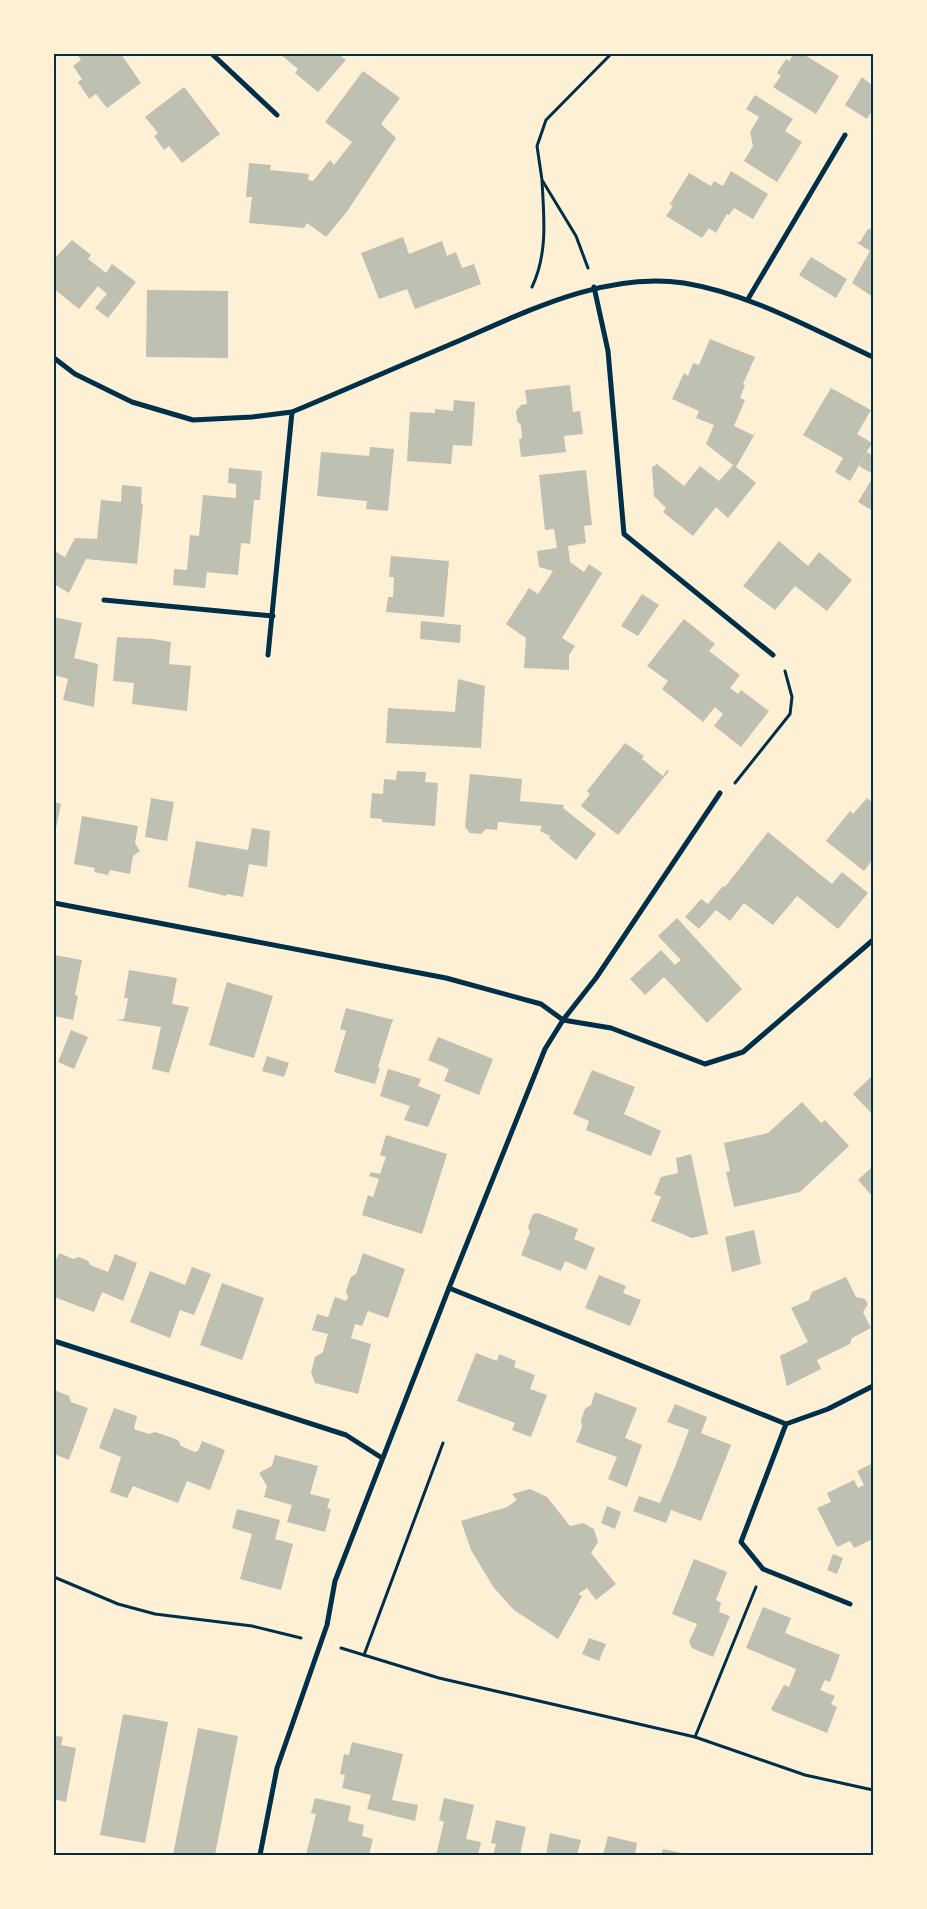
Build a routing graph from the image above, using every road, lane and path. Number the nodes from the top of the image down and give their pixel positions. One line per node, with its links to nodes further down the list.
1 (212, 54): 3 (street)
2 (610, 54): 5 (path)
3 (277, 115)
4 (845, 135): 7 (street)
5 (542, 180): 6 (path); 8 (path)
6 (594, 288): 7 (street); 8 (street); 15 (street)
7 (748, 300): 9 (street)
8 (518, 316): 11 (street)
9 (873, 357)
10 (54, 358): 11 (street)
11 (292, 412): 13 (street)
12 (104, 600): 13 (street)
13 (273, 616): 14 (street)
14 (268, 655)
15 (773, 655): 16 (path)
16 (720, 793): 19 (street)
17 (54, 903): 19 (street)
18 (873, 940): 19 (street)
19 (563, 1020): 20 (street)
20 (449, 1288): 23 (street); 25 (street)
21 (54, 1341): 25 (street)
22 (873, 1386): 23 (street)
23 (786, 1424): 26 (street)
24 (443, 1443): 30 (path)
25 (382, 1458): 29 (street)
26 (763, 1569): 28 (street); 31 (path)
27 (54, 1577): 29 (path)
28 (850, 1604)
29 (320, 1643): 30 (path); 33 (street)
30 (364, 1655): 31 (path)
31 (695, 1737): 32 (path)
32 (873, 1790)
33 (260, 1855)

